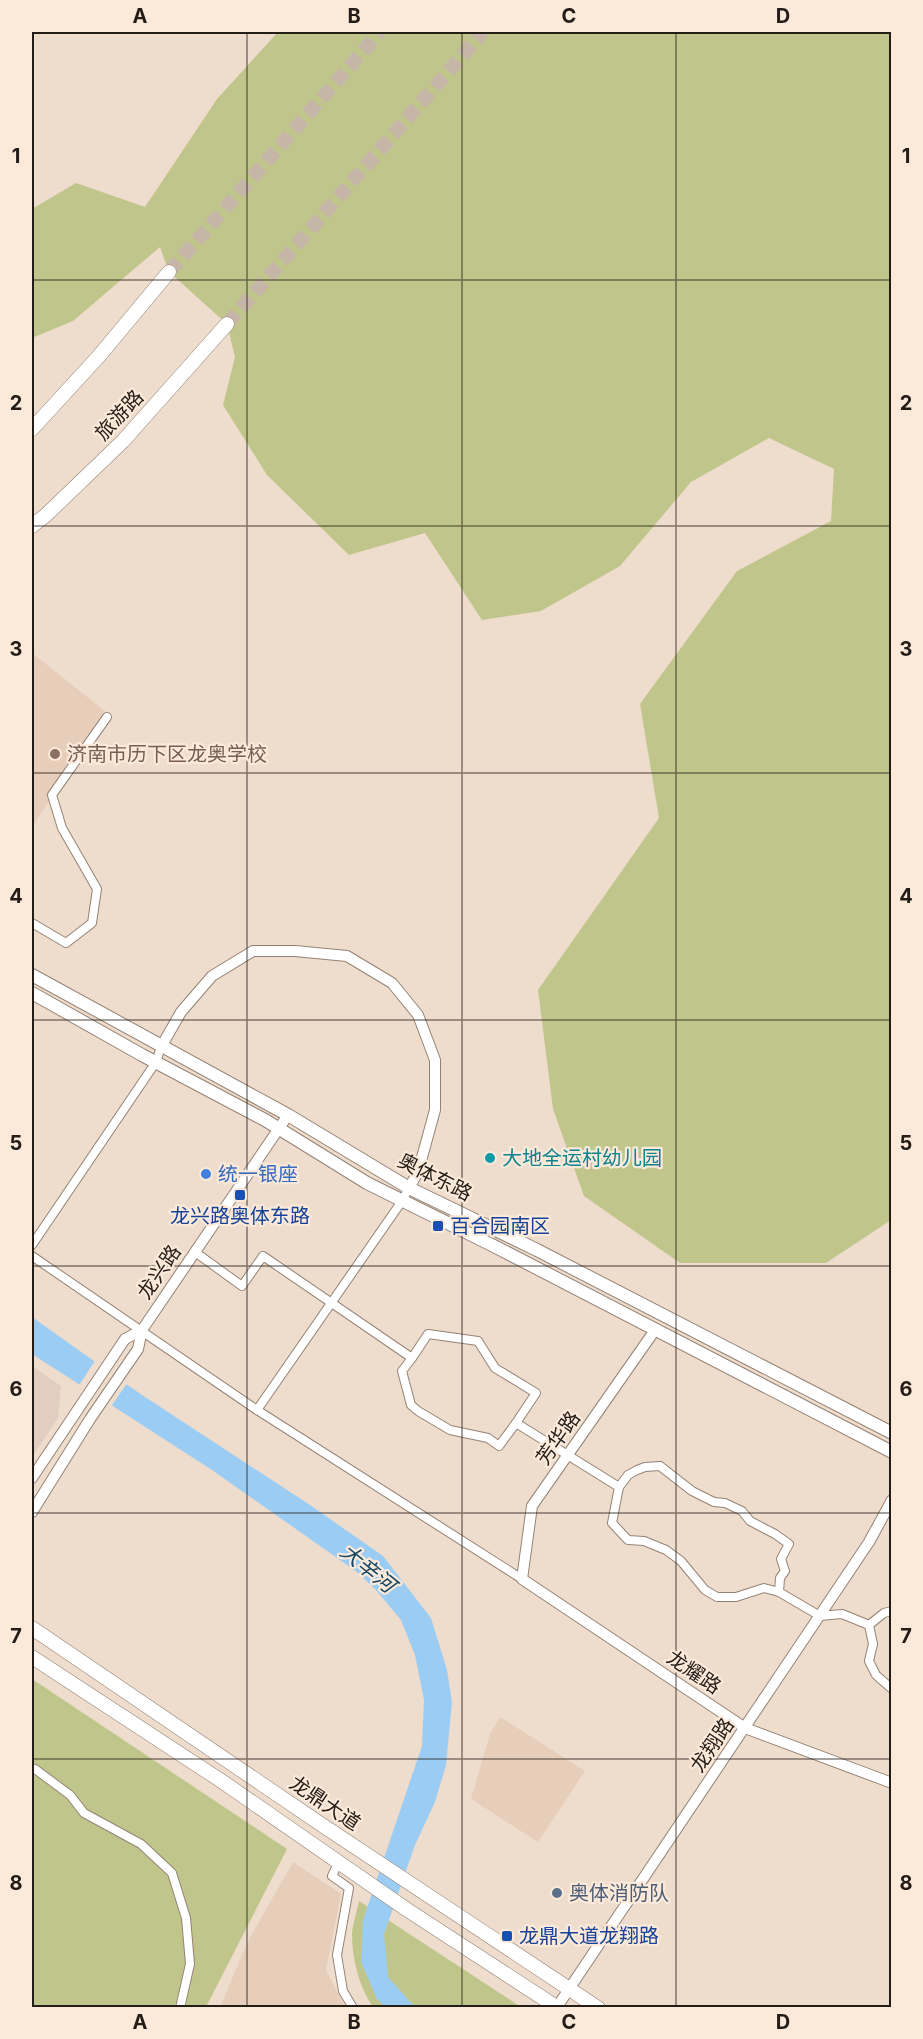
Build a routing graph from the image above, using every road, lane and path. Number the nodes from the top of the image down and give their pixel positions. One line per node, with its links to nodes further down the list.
1 (170, 272): 3 (main road)
2 (227, 324): 4 (main road, 旅游路)
3 (32, 429)
4 (32, 526)
5 (107, 717): 6 (street)
6 (32, 923)
7 (32, 975): 9 (main road, 奥体东路)
8 (32, 993): 10 (main road)
9 (161, 1047): 10 (street); 11 (main road, 奥体东路); 13 (street)
10 (156, 1062): 12 (main road); 15 (street)
11 (288, 1115): 12 (street, 龙兴路); 13 (main road, 奥体东路)
12 (278, 1129): 14 (main road); 16 (street, 龙兴路)
13 (409, 1188): 14 (street); 23 (main road, 奥体东路)
14 (402, 1201): 19 (main road); 21 (street)
15 (32, 1245)
16 (195, 1252): 18 (street, 龙兴路); 20 (street)
17 (32, 1256): 18 (street)
18 (142, 1330): 21 (street); 26 (street, 龙兴路); 29 (street, 龙兴路)
19 (655, 1330): 24 (main road); 25 (street, 芳华路)
20 (412, 1358): 22 (street); 22 (street)
21 (257, 1410): 30 (street)
22 (516, 1423): 25 (street)
23 (891, 1433)
24 (891, 1452)
25 (567, 1456): 27 (street); 30 (street, 芳华路)
26 (32, 1478)
27 (619, 1487): 31 (street); 31 (street)
28 (891, 1500): 33 (street, 龙翔路)
29 (32, 1512)
30 (522, 1579): 38 (street, 龙耀路)
31 (779, 1592): 33 (street)
32 (891, 1611): 34 (street)
33 (820, 1616): 34 (street); 38 (street, 龙翔路)
34 (869, 1624): 37 (street)
35 (32, 1628): 42 (main road, 龙鼎大道)
36 (32, 1657): 41 (main road, 龙鼎大道)
37 (891, 1689)
38 (745, 1728): 40 (street, 龙耀路); 42 (street, 龙翔路)
39 (32, 1768): 43 (street)
40 (891, 1783)
41 (338, 1863): 44 (street); 45 (main road, 龙鼎大道)
42 (570, 1988): 45 (street, 龙翔路); 46 (main road, 龙鼎大道)
43 (180, 2007)
44 (353, 2007)
45 (558, 2007)
46 (598, 2007)

